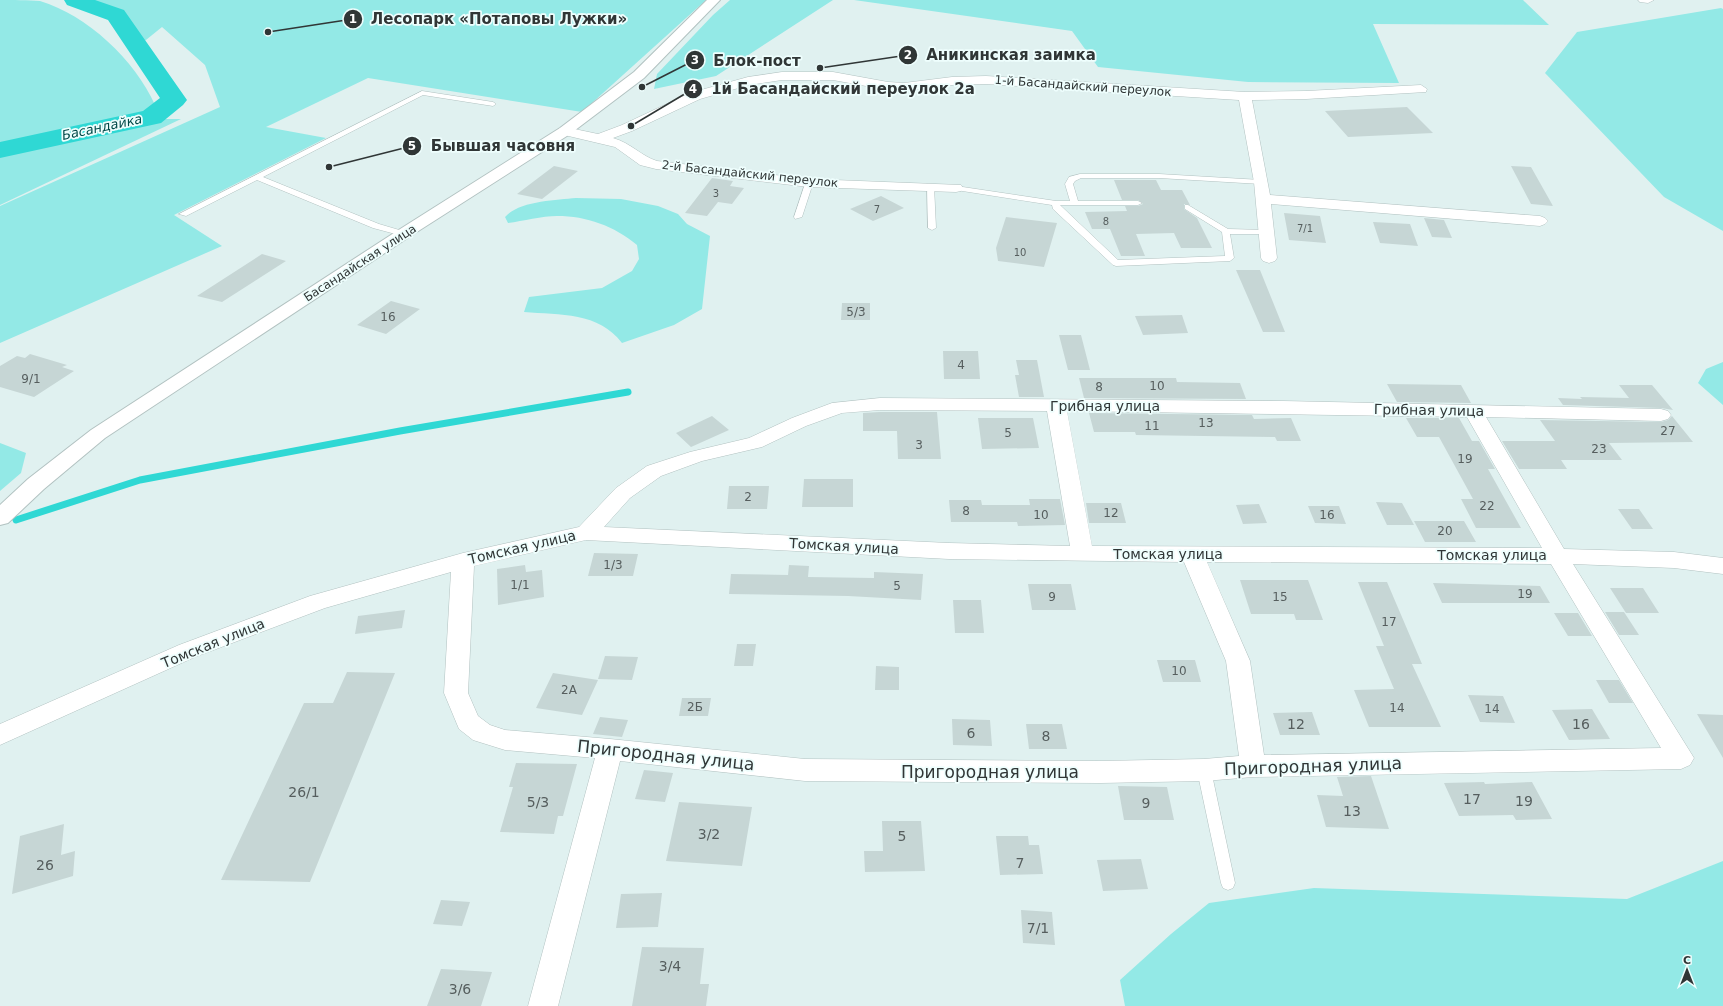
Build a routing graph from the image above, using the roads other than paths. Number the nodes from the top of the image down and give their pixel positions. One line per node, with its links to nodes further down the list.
1 (714, 0): 7 (street, Басандайская улица)
2 (1644, 0): 3 (street)
3 (1648, 0)
4 (1421, 89): 5 (street, 1-й Басандайский переулок)
5 (1245, 96): 8 (street, 1-й Басандайский переулок); 10 (street)
6 (493, 104): 9 (lane)
7 (565, 131): 8 (street); 25 (street, Басандайская улица)
8 (599, 138): 11 (street, 2-й Басандайский переулок)
9 (257, 177): 19 (lane); 25 (lane)
10 (1261, 182): 14 (street); 17 (lane)
11 (809, 183): 12 (street, 2-й Басандайский переулок); 20 (lane)
12 (930, 186): 13 (street, 2-й Басандайский переулок); 22 (lane)
13 (956, 188): 16 (lane)
14 (1263, 200): 21 (street); 24 (street)
15 (1138, 203): 17 (lane)
16 (1056, 204): 17 (lane); 23 (lane)
17 (1075, 204)
18 (1188, 207): 23 (lane)
19 (183, 214)
20 (798, 217)
21 (1540, 221)
22 (932, 228)
23 (1226, 231): 24 (lane)
24 (1266, 232): 26 (street)
25 (403, 234): 30 (street, Басандайская улица)
26 (1269, 258)
27 (1056, 406): 28 (street, Грибная улица); 31 (street, Грибная улица); 32 (street)
28 (1473, 412): 29 (street, Грибная улица); 34 (street)
29 (1661, 415)
30 (0, 518)
31 (586, 533): 32 (street, Томская улица); 35 (street, Томская улица)
32 (1082, 554): 33 (street, Томская улица)
33 (1192, 554): 34 (street, Томская улица); 39 (street)
34 (1557, 556): 36 (street, Томская улица); 39 (street, Пригородная улица)
35 (463, 561): 37 (street, Томская улица); 38 (street, Пригородная улица)
36 (1723, 566)
37 (0, 735)
38 (610, 749): 40 (street, Пригородная улица); 42 (street)
39 (1253, 766): 40 (street, Пригородная улица)
40 (1204, 770): 41 (lane)
41 (1228, 883)
42 (543, 1006)

